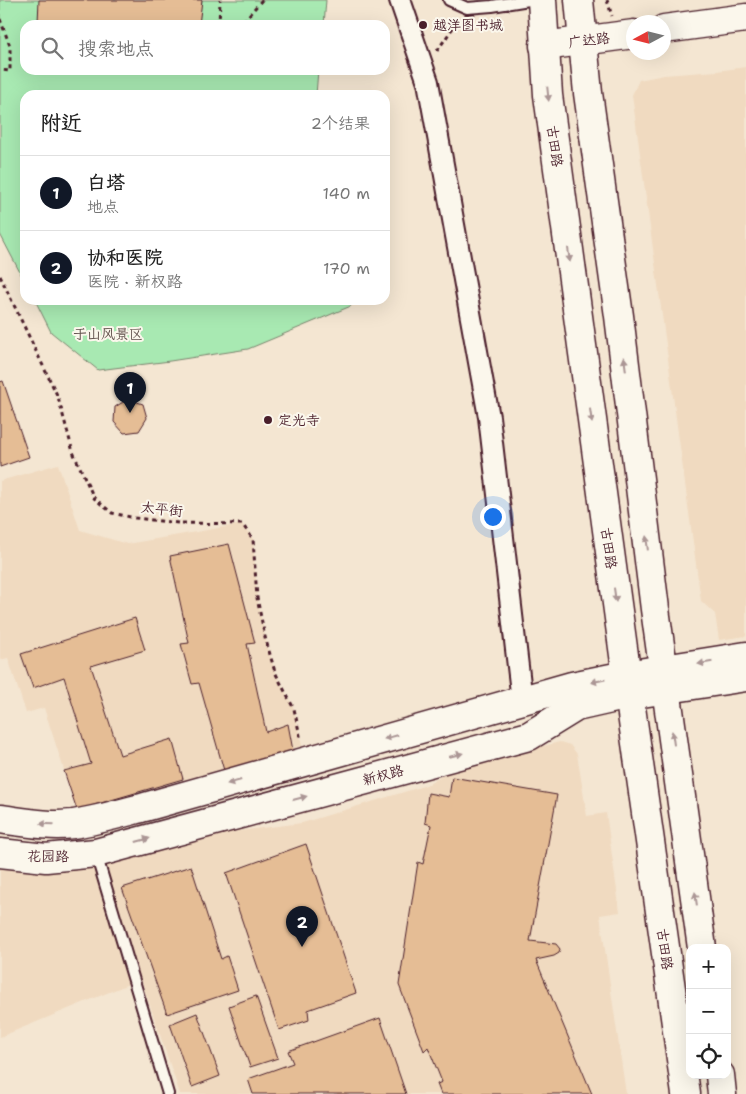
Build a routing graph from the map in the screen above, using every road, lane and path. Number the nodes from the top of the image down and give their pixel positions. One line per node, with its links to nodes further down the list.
1 (220, 0): 11 (path)
2 (262, 0): 12 (path)
3 (400, 0): 24 (street)
4 (449, 0): 8 (lane)
5 (529, 0): 8 (lane)
6 (542, 0): 16 (main road, 古田路)
7 (579, 0): 15 (main road)
8 (467, 8): 17 (path)
9 (746, 18): 13 (main road)
10 (0, 19): 18 (path)
11 (219, 20)
12 (244, 20)
13 (671, 28)
14 (626, 35): 15 (main road, 广达路)
15 (583, 41): 16 (main road, 广达路); 22 (main road, one-way to 15)
16 (544, 46): 23 (main road, 古田路, one-way to 23)
17 (431, 58)
18 (0, 70)
19 (0, 276): 25 (path, 太平街)
20 (746, 656): 22 (main road, one-way to 22)
21 (746, 677): 22 (main road)
22 (665, 680): 23 (main road, 新权路); 29 (main road, one-way to 22)
23 (628, 685): 24 (main road, 新权路, one-way to 24); 28 (main road, 新权路, one-way to 23); 32 (main road, 古田路)
24 (522, 700): 26 (main road, 新权路, one-way to 26)
25 (302, 746)
26 (0, 819)
27 (0, 853): 28 (main road, 花园路)
28 (96, 853): 31 (lane)
29 (701, 944)
30 (720, 1079): 33 (main road)
31 (168, 1094)
32 (686, 1094)
33 (722, 1094)

